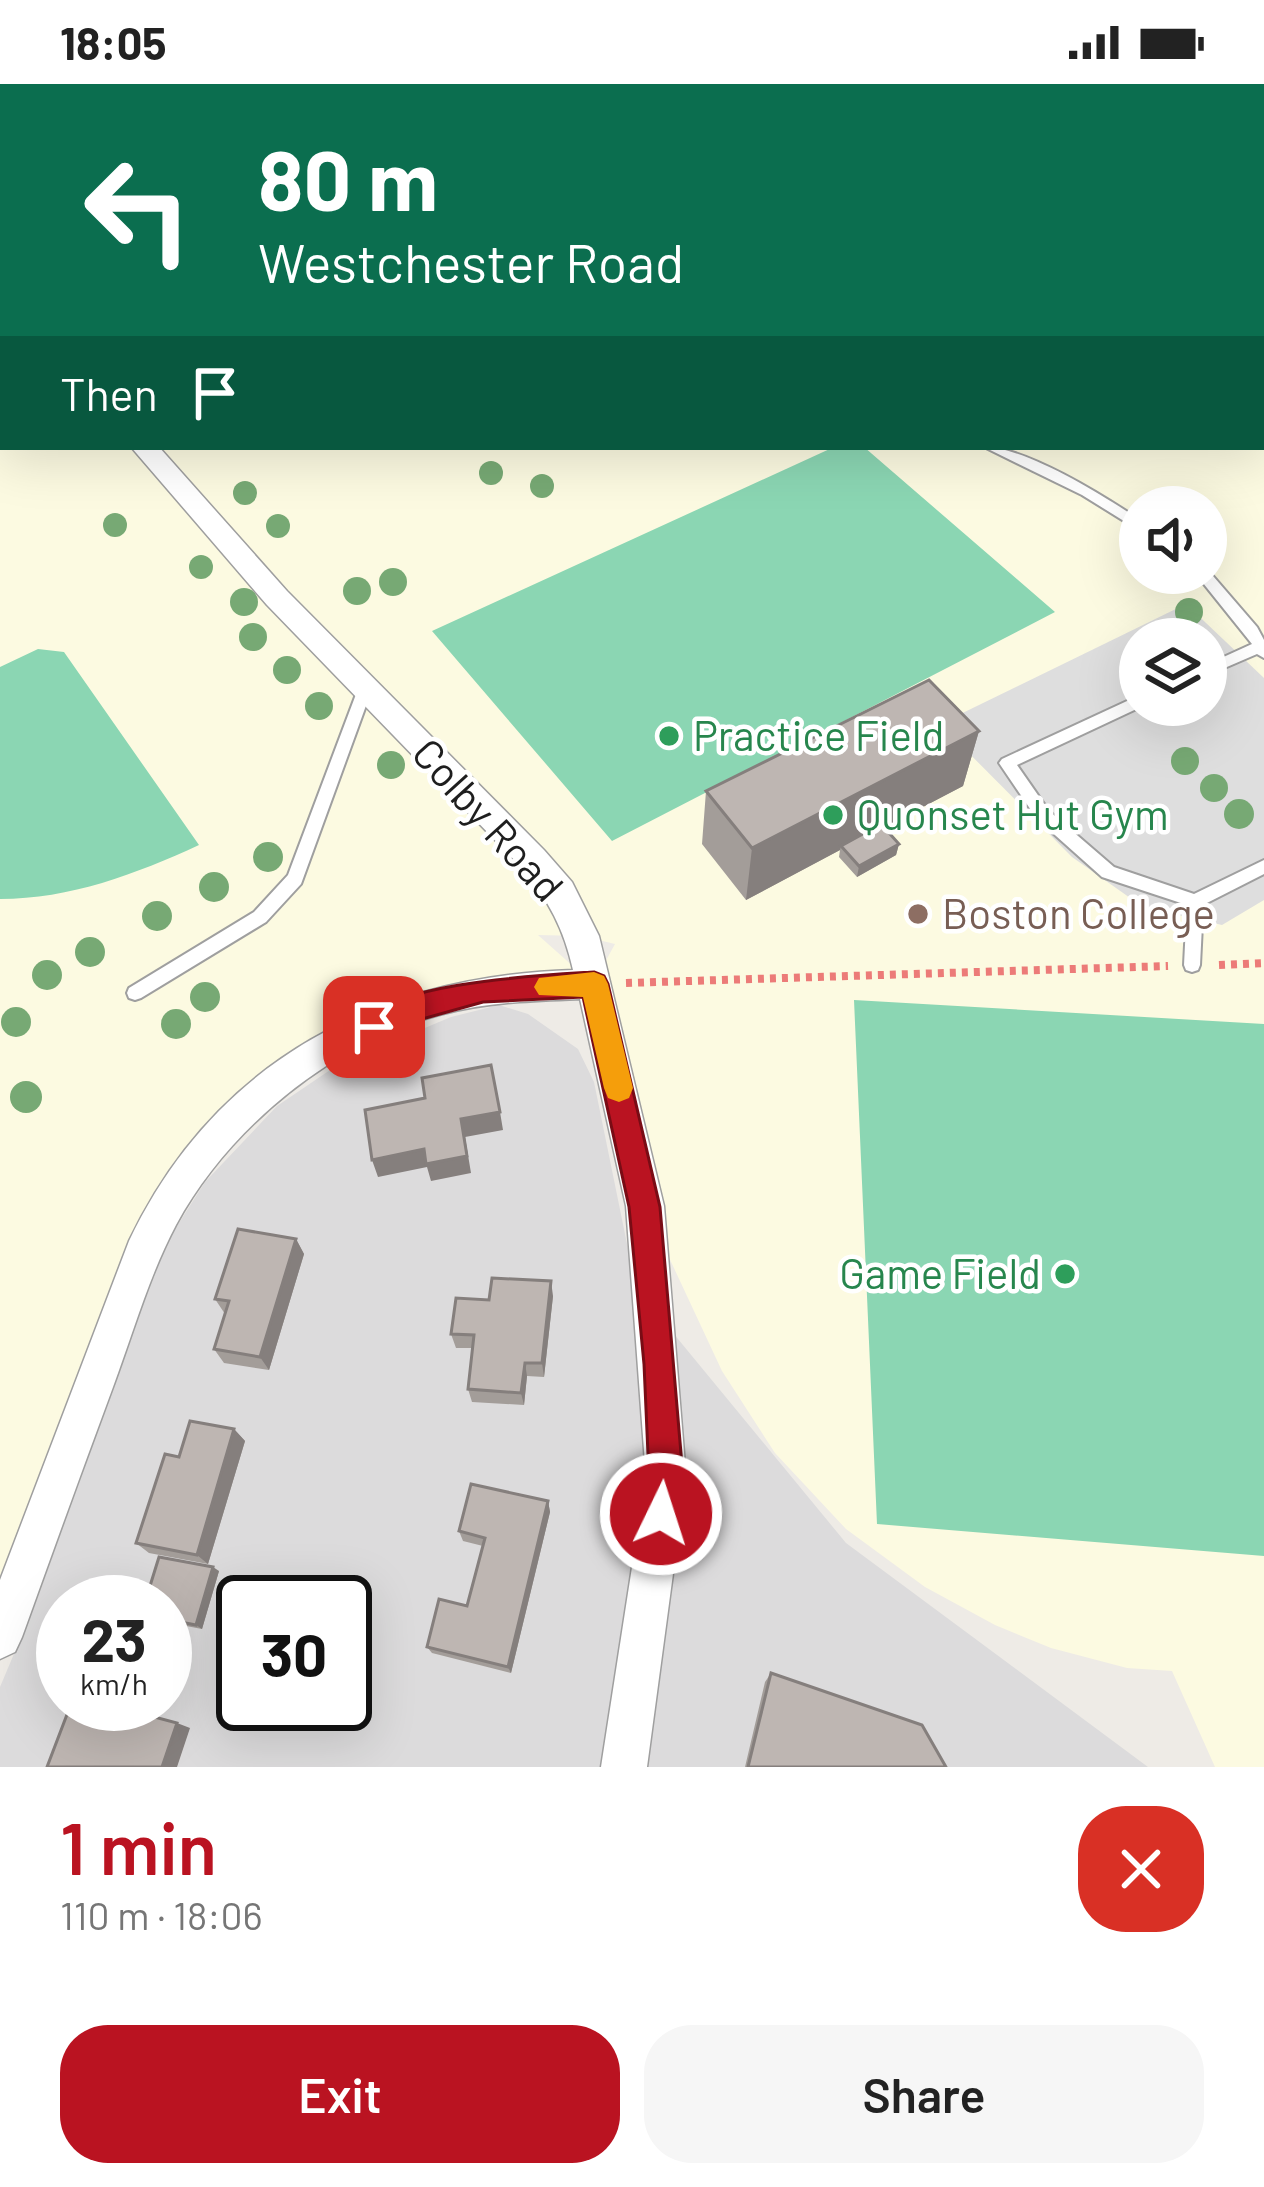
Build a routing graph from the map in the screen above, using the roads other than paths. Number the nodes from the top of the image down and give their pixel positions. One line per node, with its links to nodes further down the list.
1 (147, 450): 7 (street, Colby Road)
2 (997, 450): 3 (lane)
3 (1119, 513)
4 (1220, 594): 5 (lane)
5 (1261, 650): 6 (lane)
6 (1227, 662)
7 (365, 689): 12 (street, Colby Road); 13 (lane)
8 (1119, 711): 10 (lane)
9 (1264, 867): 10 (lane)
10 (1195, 901): 11 (lane)
11 (1192, 965)
12 (594, 984): 14 (street); 15 (street, Colby Road)
13 (135, 993)
14 (0, 1637)
15 (624, 1767)

